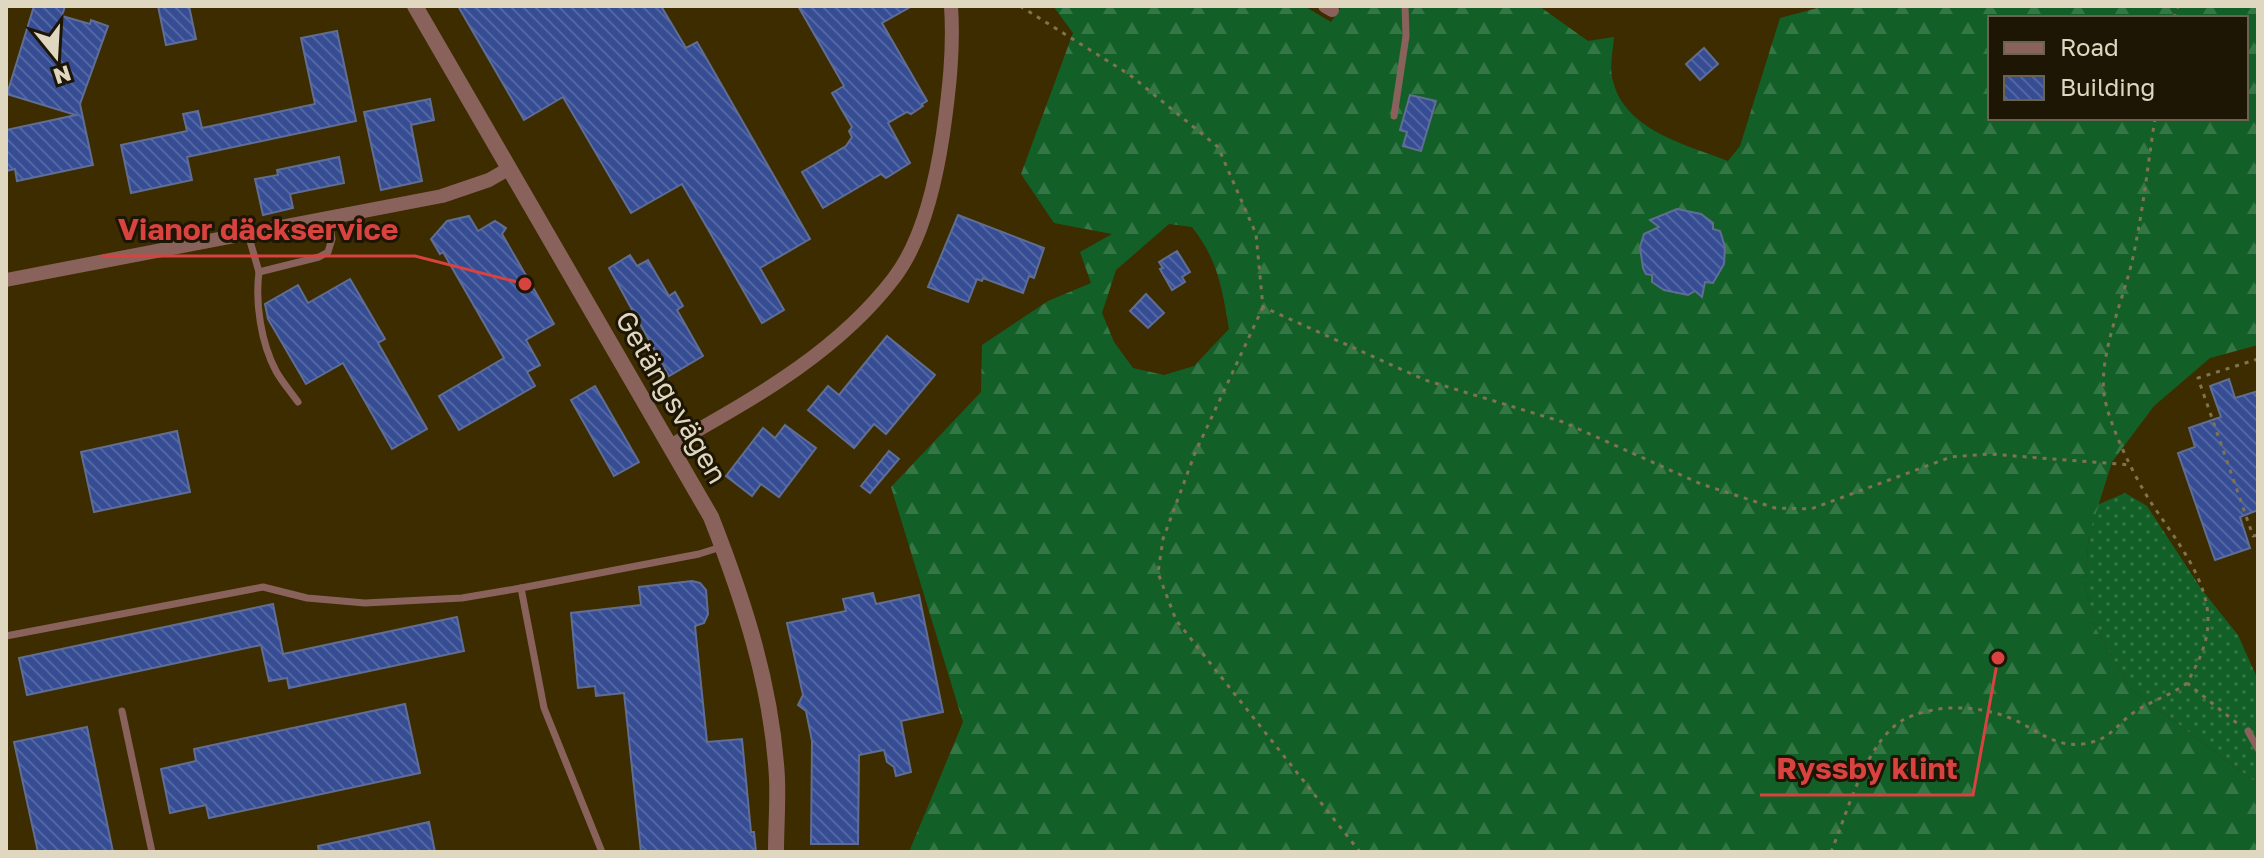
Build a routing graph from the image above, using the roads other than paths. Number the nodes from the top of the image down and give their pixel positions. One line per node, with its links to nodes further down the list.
1 (415, 6): 5 (street, Getängsvägen)
2 (951, 6): 11 (street)
3 (1405, 6): 4 (lane)
4 (1394, 116)
5 (508, 169): 6 (street); 11 (street, Getängsvägen)
6 (329, 220): 7 (street); 8 (lane)
7 (248, 234): 8 (lane); 9 (street)
8 (259, 272): 10 (lane)
9 (6, 280)
10 (298, 402)
11 (670, 446): 12 (street, Getängsvägen)
12 (723, 546): 13 (lane); 20 (street, Getängsvägen)
13 (521, 588): 14 (lane); 19 (lane)
14 (6, 636)
15 (122, 711): 18 (lane)
16 (2248, 731): 17 (lane)
17 (2258, 749)
18 (152, 852)
19 (602, 852)
20 (776, 852)

